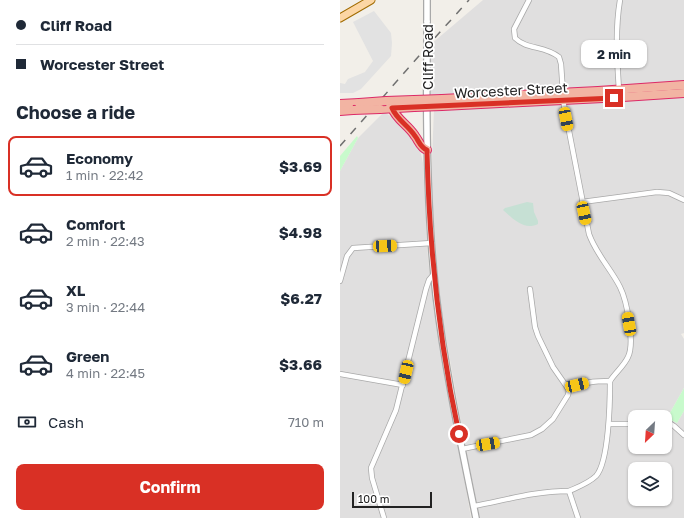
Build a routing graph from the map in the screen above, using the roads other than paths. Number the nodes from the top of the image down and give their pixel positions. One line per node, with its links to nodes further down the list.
1 (371, 0): 5 (main road)
2 (427, 0): 14 (street, Cliff Road, bridge)
3 (529, 0): 9 (street)
4 (620, 0): 7 (street)
5 (340, 18)
6 (684, 86): 7 (highway, Worcester Street)
7 (619, 90): 9 (highway, Worcester Street)
8 (684, 93): 9 (highway, Worcester Street)
9 (563, 97): 11 (highway, Worcester Street, bridge); 16 (street)
10 (340, 104): 11 (highway, Worcester Street, bridge)
11 (414, 104): 12 (highway, Worcester Street)
12 (392, 108): 13 (highway, Worcester Street, bridge); 14 (highway)
13 (340, 111)
14 (427, 150): 17 (street, Cliff Road)
15 (684, 200): 16 (street)
16 (582, 202): 22 (street)
17 (432, 243): 18 (street, Cliff Road); 19 (street)
18 (434, 274): 23 (street); 29 (street, Cliff Road)
19 (340, 281)
20 (530, 289): 24 (street)
21 (340, 374): 23 (street)
22 (610, 381): 24 (street); 25 (street)
23 (403, 385): 32 (street)
24 (569, 390): 29 (street)
25 (608, 424): 26 (street); 30 (street)
26 (628, 424)
27 (672, 425): 28 (street)
28 (684, 435)
29 (462, 450): 31 (street, Cliff Road)
30 (569, 491): 31 (street); 34 (street)
31 (474, 506): 33 (street, Cliff Road)
32 (384, 518)
33 (476, 518)
34 (578, 518)

